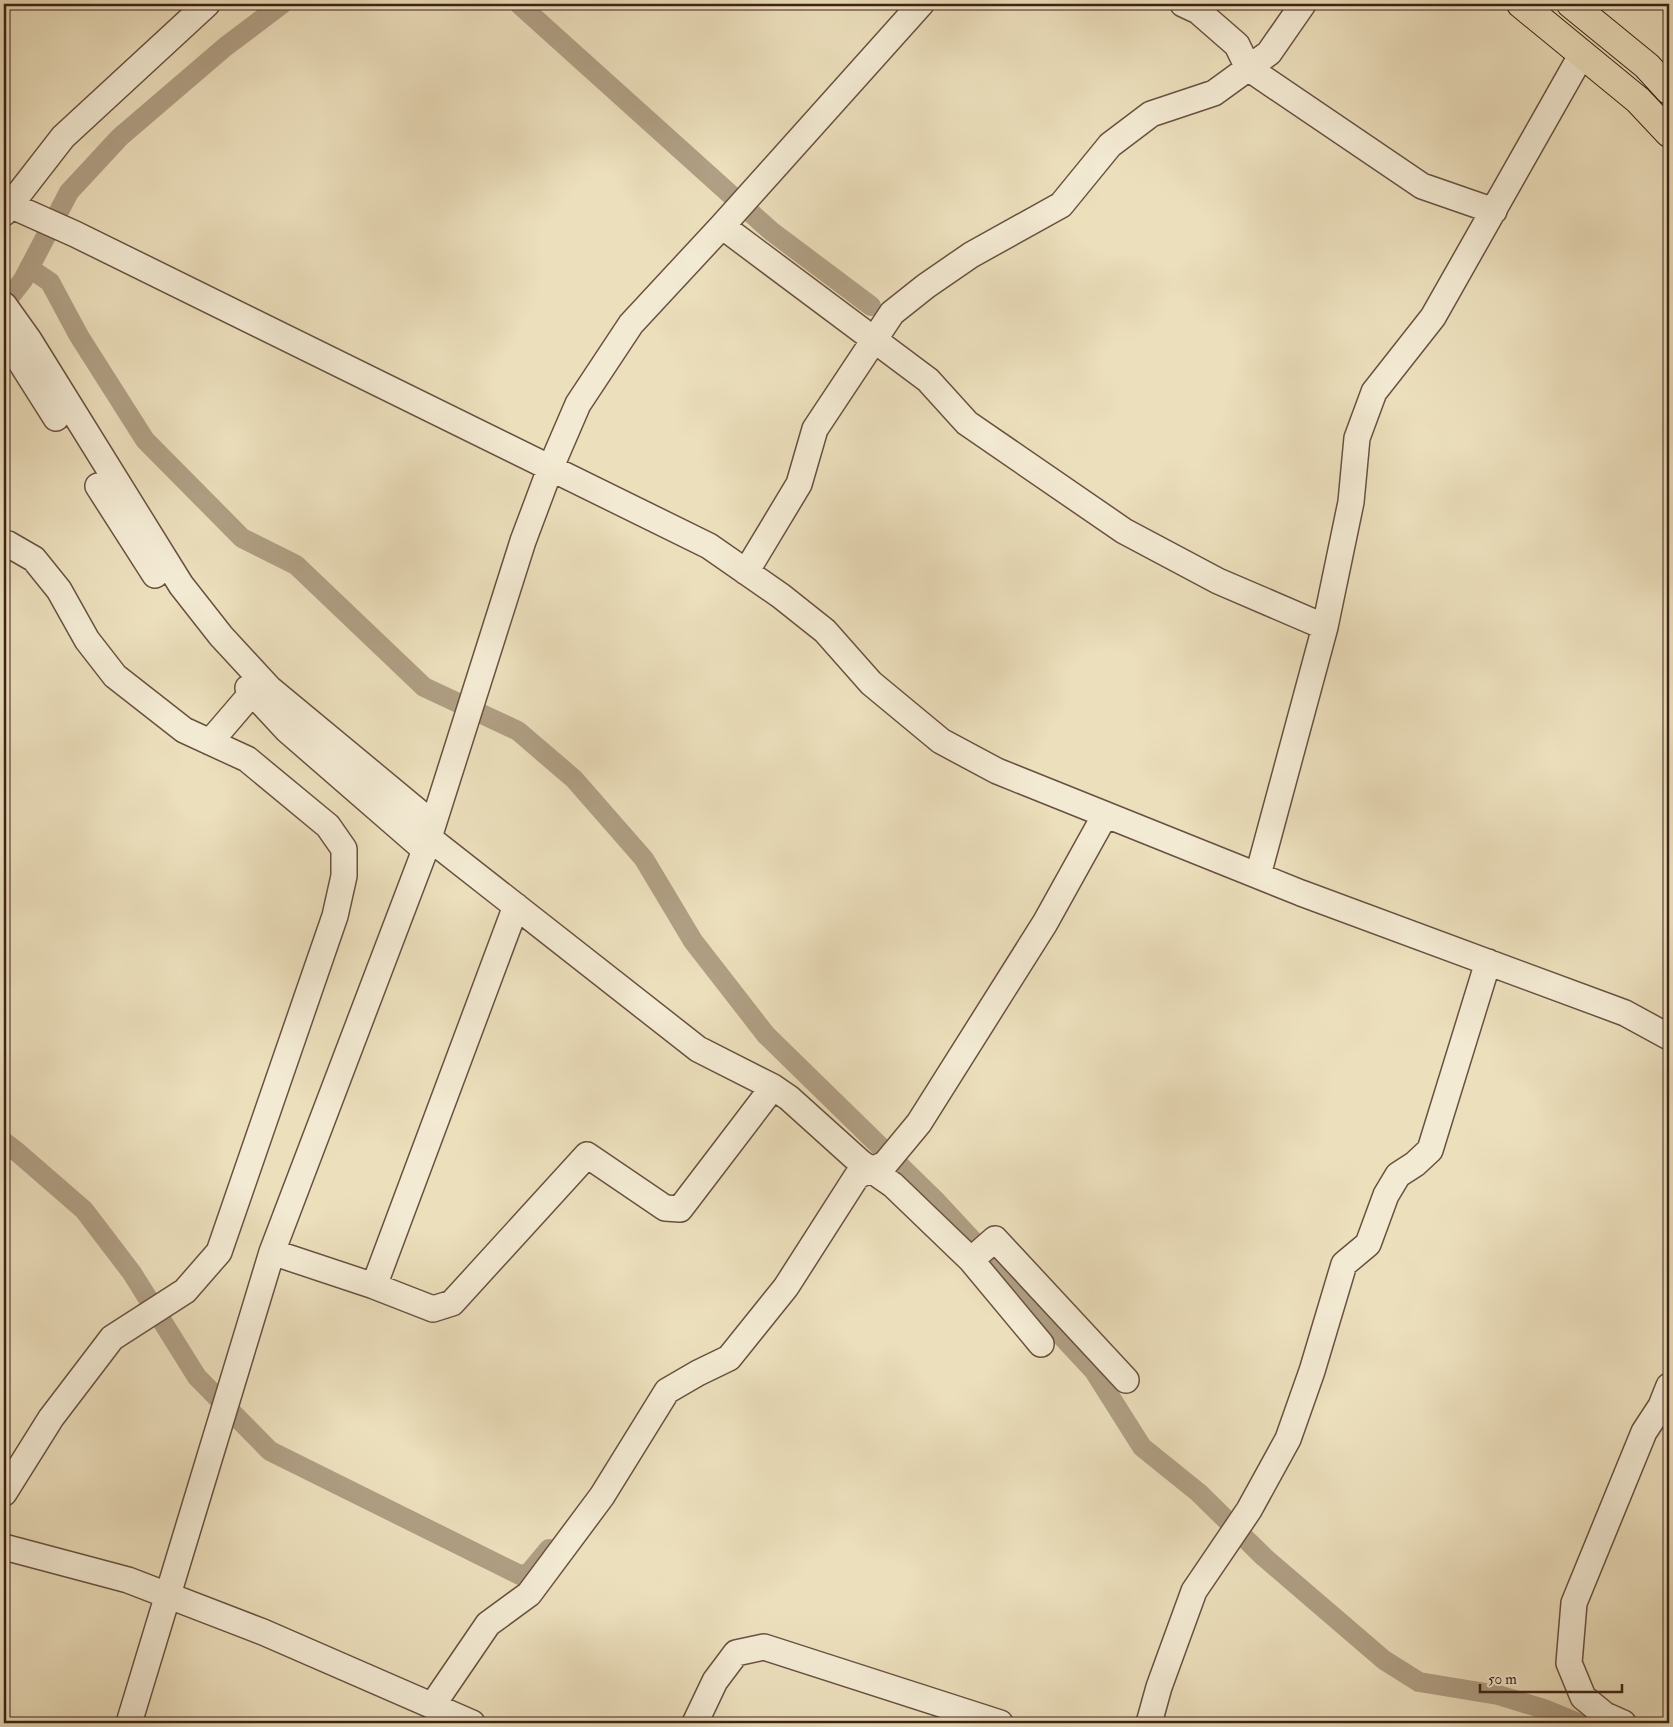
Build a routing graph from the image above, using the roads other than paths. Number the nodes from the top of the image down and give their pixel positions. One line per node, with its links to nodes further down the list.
1 (207, 4): 11 (street)
2 (921, 4): 13 (street)
3 (1183, 4): 8 (street)
4 (1303, 4): 8 (street)
5 (1521, 4): 7 (main road)
6 (1571, 4): 9 (main road)
7 (1582, 54): 10 (main road); 12 (street)
8 (1248, 68): 12 (street); 15 (street)
9 (1669, 90)
10 (1669, 133)
11 (12, 209): 17 (street)
12 (1494, 210): 20 (street)
13 (723, 225): 15 (street); 17 (street)
14 (4, 306): 16 (street)
15 (874, 340): 19 (street); 20 (street)
16 (16, 343): 21 (street); 24 (street)
17 (550, 469): 19 (street); 24 (street)
18 (4, 543): 22 (street)
19 (746, 572): 23 (street)
20 (1324, 627): 25 (street)
21 (252, 693): 22 (street); 24 (street)
22 (210, 742): 37 (street)
23 (1105, 814): 25 (street); 30 (street)
24 (429, 838): 26 (street); 31 (street)
25 (1258, 875): 27 (street)
26 (516, 906): 29 (street); 33 (street)
27 (1488, 962): 28 (street); 45 (street)
28 (1669, 1036)
29 (773, 1087): 30 (street); 33 (street)
30 (878, 1167): 32 (street); 40 (street)
31 (272, 1252): 33 (street); 39 (street)
32 (972, 1259): 34 (street); 35 (street)
33 (374, 1286)
34 (1041, 1344)
35 (1126, 1380)
36 (1669, 1386): 46 (street)
37 (4, 1493)
38 (4, 1547): 39 (street)
39 (167, 1595): 40 (street); 41 (street)
40 (432, 1706): 42 (street)
41 (129, 1723)
42 (472, 1723)
43 (695, 1723): 44 (street)
44 (1000, 1723)
45 (1149, 1723)
46 (1623, 1723)

